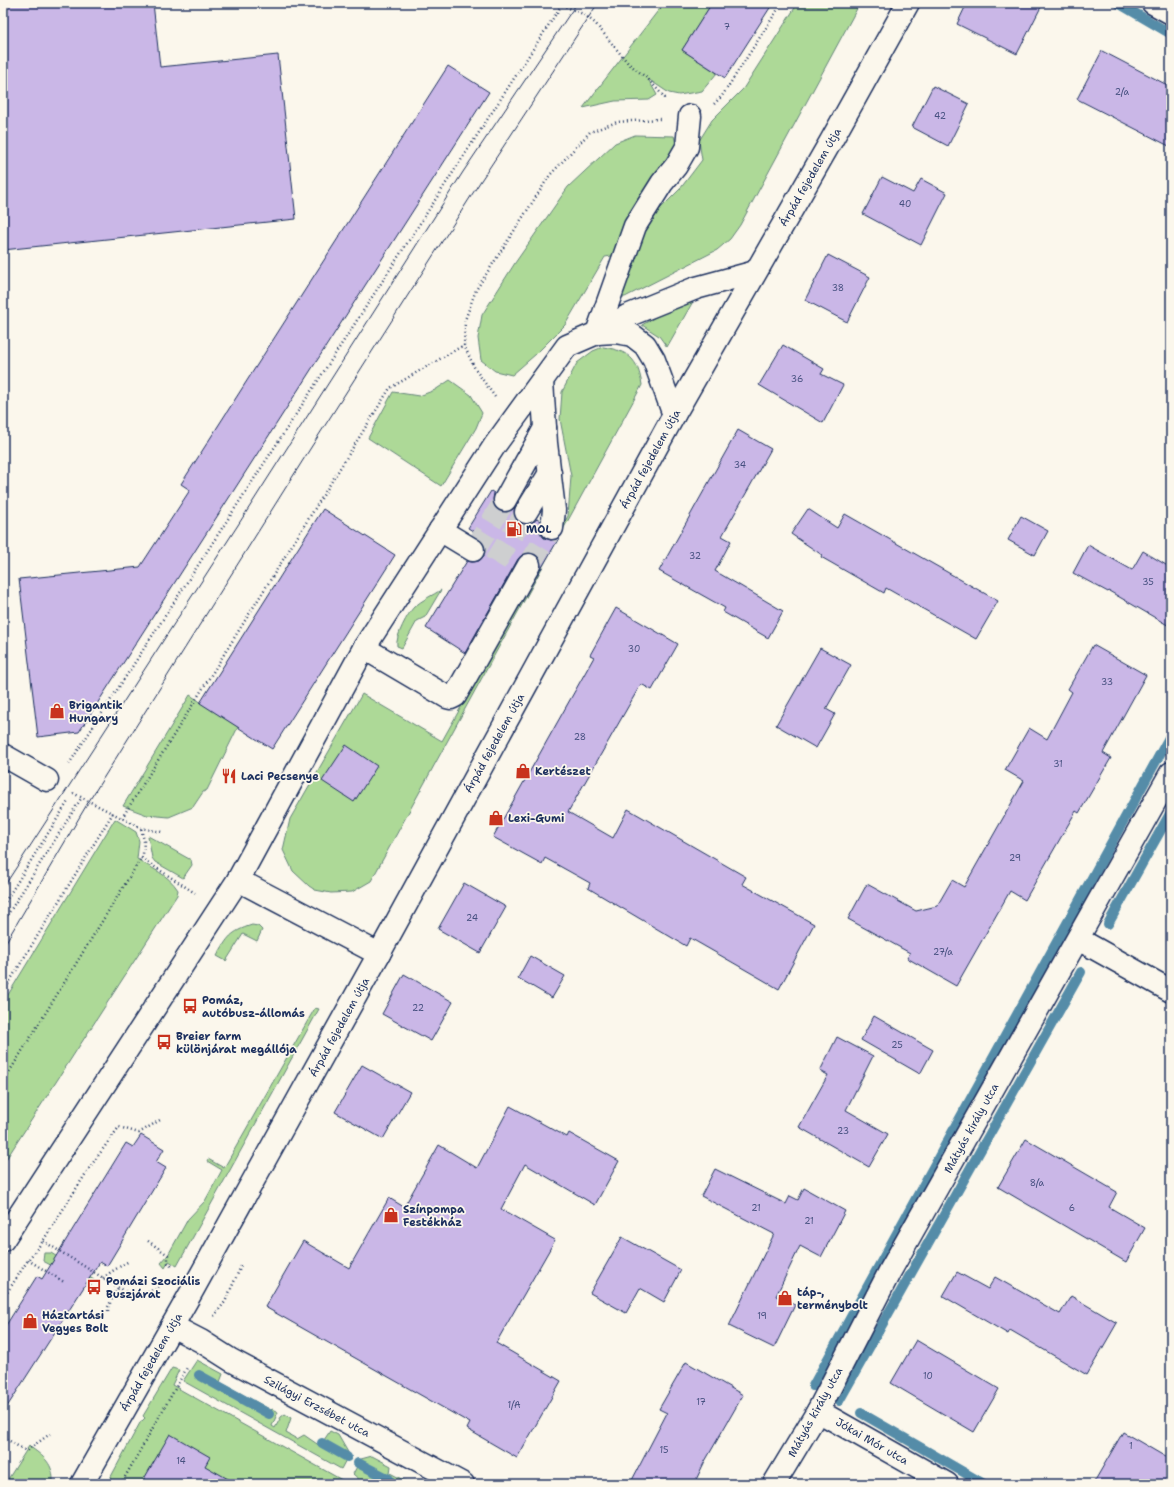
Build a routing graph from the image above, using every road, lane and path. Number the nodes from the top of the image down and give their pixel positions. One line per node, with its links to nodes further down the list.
1 (782, 3): 6 (path)
2 (908, 3): 7 (street, Árpád fejedelem útja)
3 (1153, 3): 5 (street)
4 (563, 4): 6 (path); 24 (path)
5 (1171, 13)
6 (690, 116): 8 (street); 9 (path)
7 (755, 272): 8 (street); 11 (street, Árpád fejedelem útja)
8 (597, 333): 10 (street); 11 (street)
9 (464, 345): 12 (path); 28 (path)
10 (542, 382): 12 (street); 13 (street)
11 (674, 415): 37 (street, Árpád fejedelem útja)
12 (512, 422): 18 (street)
13 (545, 428): 14 (street); 15 (street)
14 (550, 474): 16 (street); 17 (street)
15 (505, 500)
16 (526, 512)
17 (552, 528)
18 (440, 530): 19 (street); 21 (street)
19 (473, 550)
20 (521, 573): 21 (street)
21 (364, 648): 32 (street)
22 (3, 755): 24 (street)
23 (1171, 773): 36 (street, Mátyás király utca)
24 (52, 782): 25 (path)
25 (74, 793): 26 (path); 34 (path)
26 (82, 797): 27 (path); 35 (path)
27 (113, 813): 28 (path); 39 (path)
28 (122, 818): 29 (path)
29 (141, 828): 30 (path); 31 (path)
30 (162, 832)
31 (142, 858): 33 (path); 40 (path)
32 (238, 880): 37 (street); 42 (street)
33 (198, 895)
34 (3, 905)
35 (3, 922)
36 (1078, 939): 38 (street); 57 (street, Mátyás király utca)
37 (379, 954): 55 (street, Árpád fejedelem útja)
38 (1171, 991)
39 (3, 993)
40 (3, 1082)
41 (160, 1120): 43 (path)
42 (3, 1240)
43 (43, 1240): 45 (path); 48 (path)
44 (148, 1241): 47 (path)
45 (28, 1260): 50 (path); 52 (path)
46 (130, 1261): 48 (path)
47 (172, 1266)
48 (103, 1278): 51 (path)
49 (169, 1279): 51 (path)
50 (64, 1282)
51 (118, 1288): 54 (path)
52 (3, 1299)
53 (224, 1302): 56 (path)
54 (108, 1311)
55 (172, 1326): 56 (street, Szilágyi Erzsébet utca); 60 (street, Árpád fejedelem útja)
56 (201, 1341): 61 (path); 62 (street, Szilágyi Erzsébet utca)
57 (818, 1411): 63 (street, Mátyás király utca); 64 (street, Jókai Mór utca)
58 (50, 1434): 59 (path)
59 (3, 1437)
60 (82, 1484)
61 (121, 1484)
62 (463, 1484)
63 (774, 1484)
64 (947, 1484)

